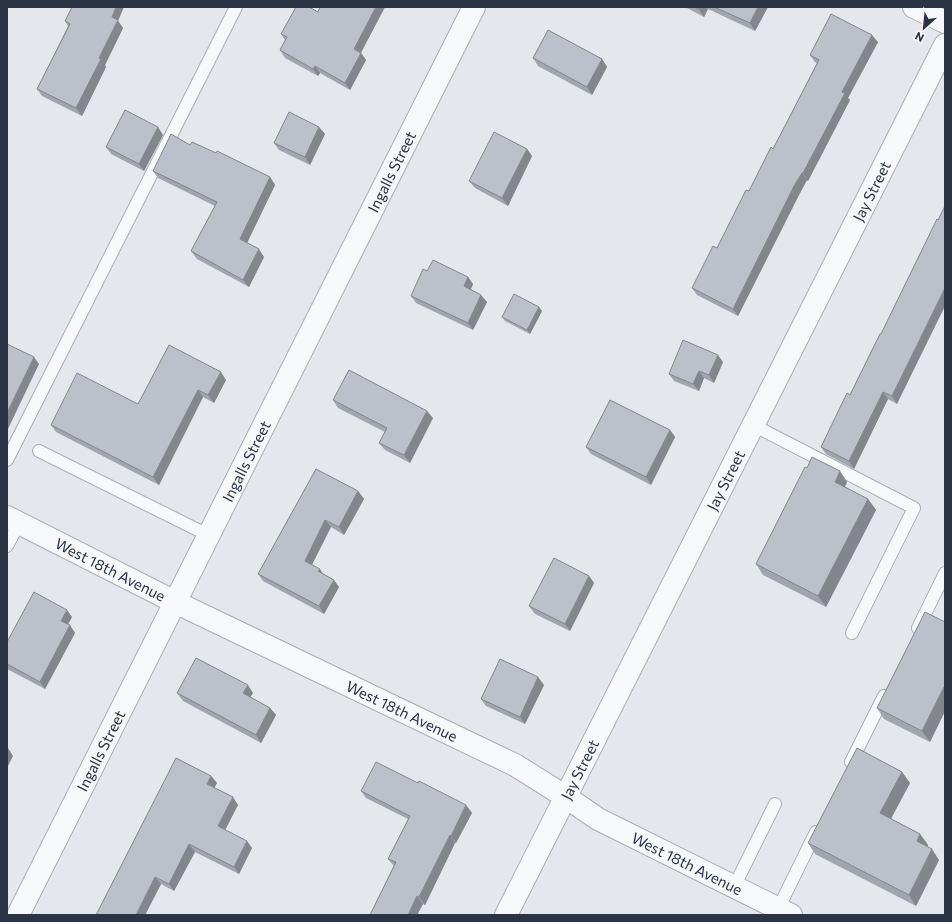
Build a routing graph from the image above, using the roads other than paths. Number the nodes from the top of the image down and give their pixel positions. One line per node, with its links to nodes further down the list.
1 (236, 7): 8 (lane)
2 (474, 7): 10 (street, Ingalls Street)
3 (914, 7): 4 (street)
4 (945, 22)
5 (945, 45): 6 (street, Jay Street)
6 (753, 425): 14 (lane); 18 (street, Jay Street)
7 (39, 450): 10 (lane)
8 (7, 460)
9 (13, 520): 11 (lane); 13 (street, West 18th Avenue)
10 (208, 535): 13 (street, Ingalls Street)
11 (7, 546)
12 (945, 573): 15 (lane)
13 (175, 602): 18 (street, West 18th Avenue); 23 (street, Ingalls Street)
14 (852, 632)
15 (913, 637)
16 (888, 687): 17 (lane)
17 (846, 773)
18 (566, 797): 21 (street, West 18th Avenue); 24 (street, Jay Street)
19 (775, 804): 21 (lane)
20 (821, 823): 22 (lane)
21 (734, 887): 22 (street, West 18th Avenue)
22 (785, 912)
23 (18, 915)
24 (506, 915)

